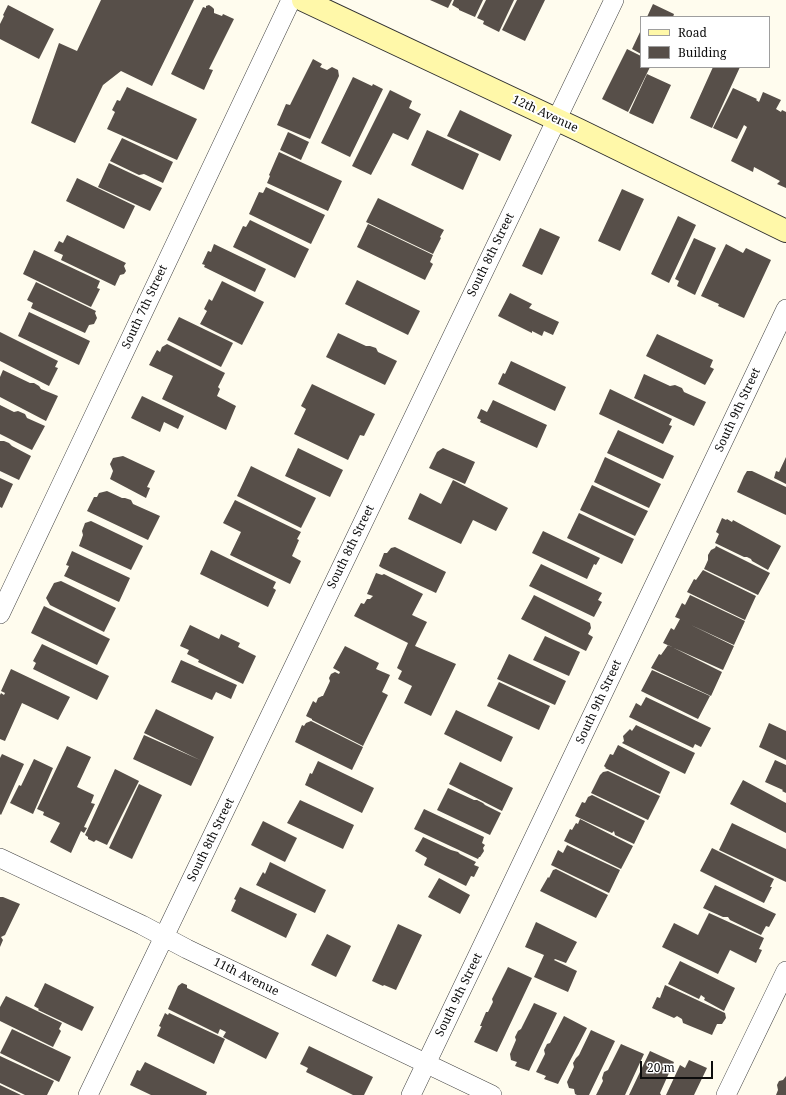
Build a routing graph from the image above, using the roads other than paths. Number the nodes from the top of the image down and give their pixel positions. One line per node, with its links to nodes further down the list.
1 (291, 0): 7 (street, South 7th Street)
2 (303, 0): 4 (street, 12th Avenue)
3 (614, 0): 4 (street, South 8th Street)
4 (557, 120): 5 (street, 12th Avenue); 9 (street, South 8th Street)
5 (786, 231)
6 (786, 309): 11 (street, South 9th Street)
7 (0, 614)
8 (0, 858): 9 (street, 11th Avenue)
9 (165, 936): 11 (street, 11th Avenue); 12 (street, South 8th Street)
10 (786, 971): 15 (street)
11 (426, 1063): 13 (street, South 9th Street); 14 (street, 11th Avenue)
12 (88, 1095)
13 (411, 1095)
14 (492, 1095)
15 (726, 1095)

